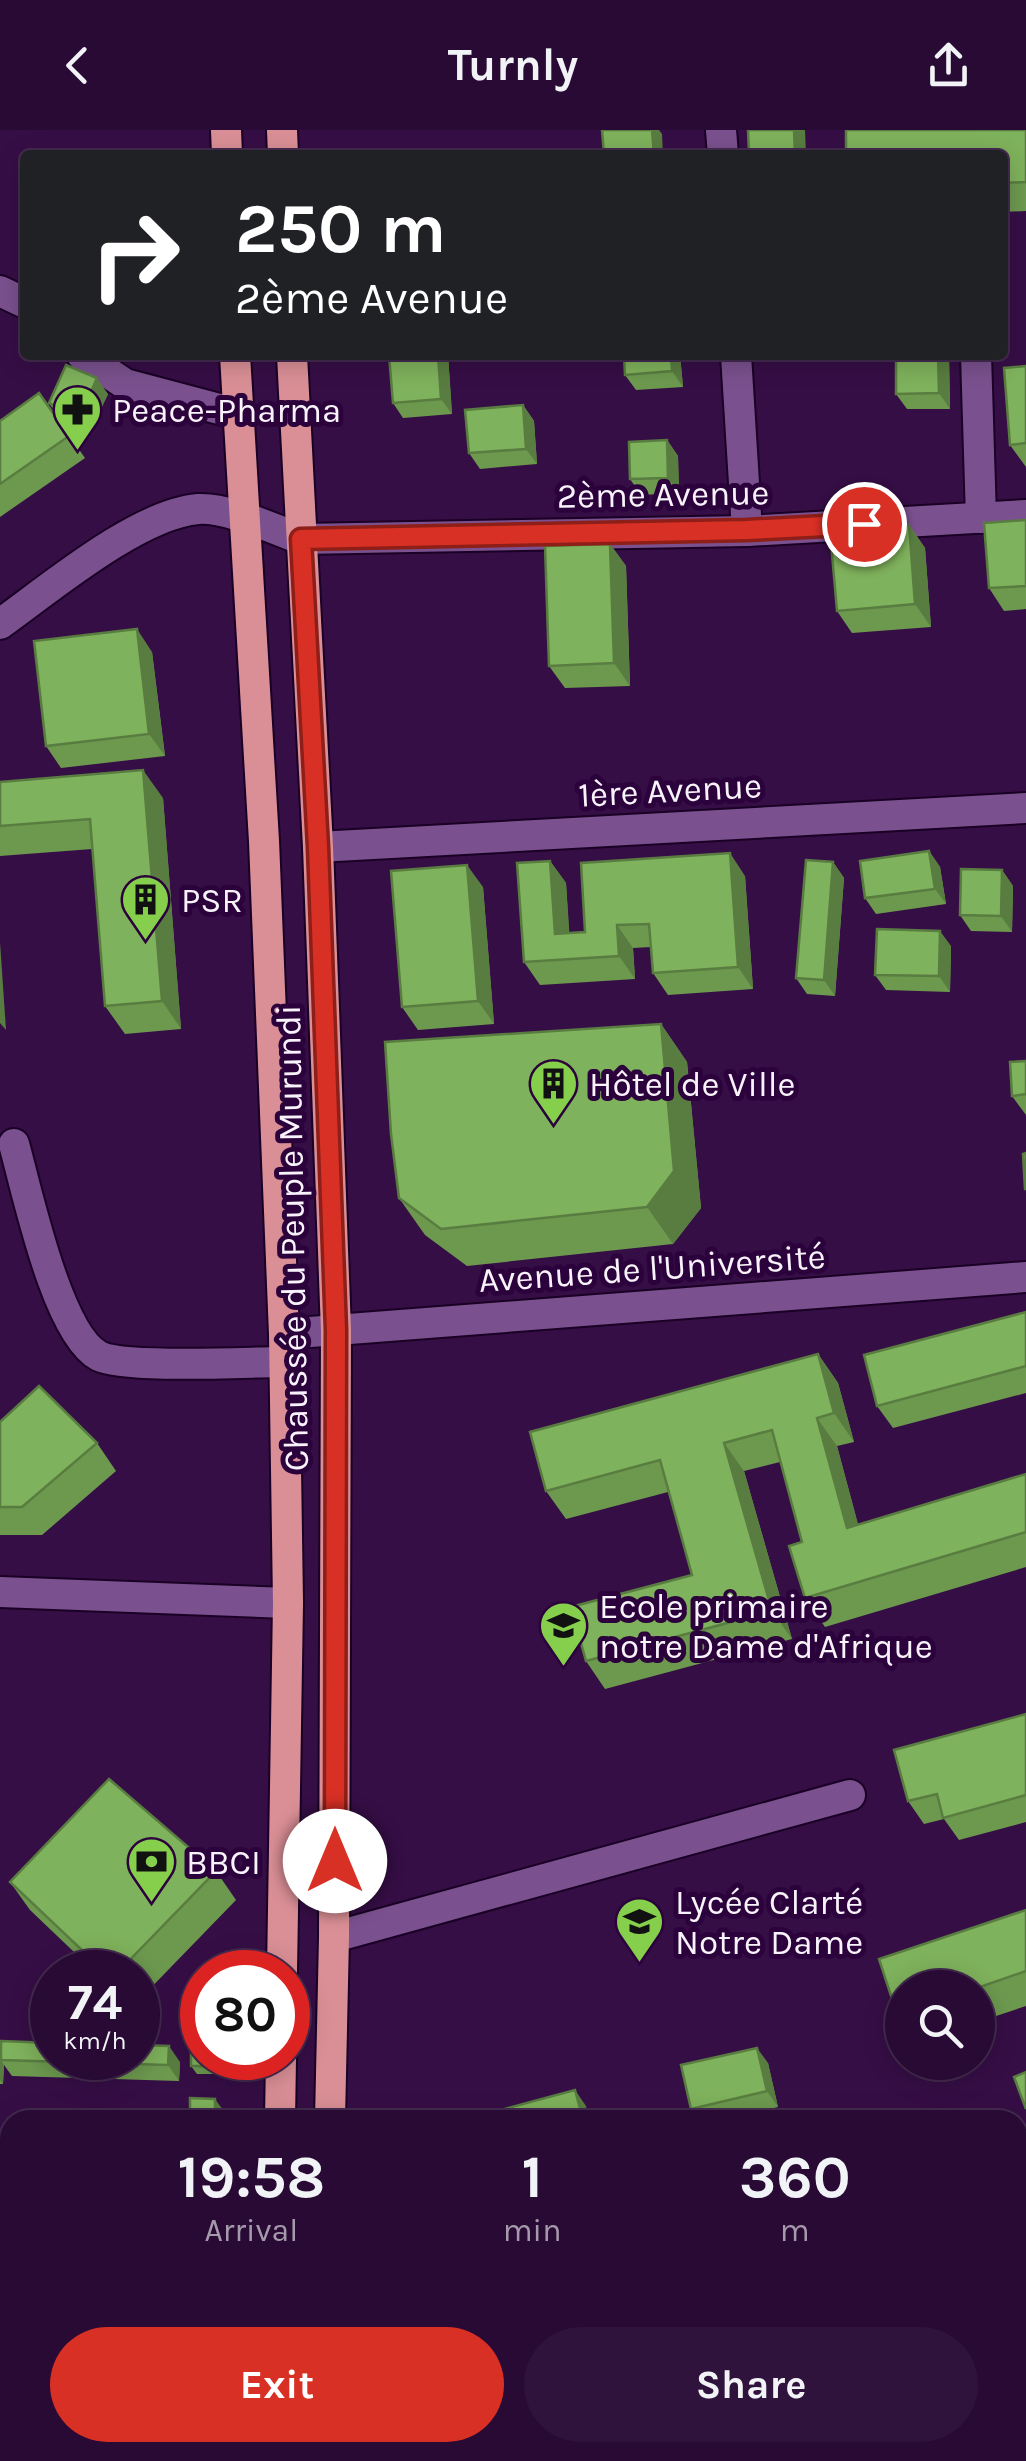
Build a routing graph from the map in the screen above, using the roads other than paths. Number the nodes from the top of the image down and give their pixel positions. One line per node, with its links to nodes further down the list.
1 (89, 360): 6 (street)
2 (235, 360): 6 (highway, Chaussée du Peuple Murundi)
3 (292, 360): 11 (highway, Chaussée du Peuple Murundi)
4 (736, 360): 10 (street)
5 (976, 360): 8 (street)
6 (238, 414): 9 (highway, Chaussée du Peuple Murundi)
7 (1026, 515): 8 (street, 2ème Avenue)
8 (981, 518): 10 (street, 2ème Avenue)
9 (247, 520): 11 (street); 12 (street); 18 (highway, Chaussée du Peuple Murundi)
10 (747, 530): 11 (street, 2ème Avenue)
11 (301, 539): 14 (highway, Chaussée du Peuple Murundi)
12 (0, 624)
13 (1026, 808): 14 (street, 1ère Avenue)
14 (318, 847): 17 (highway, Chaussée du Peuple Murundi)
15 (14, 1144): 18 (street, Avenue de l'Université)
16 (1026, 1277): 17 (street, Avenue de l'Université)
17 (336, 1330): 18 (street, Avenue de l'Université); 22 (highway, Chaussée du Peuple Murundi)
18 (284, 1348): 20 (highway, Chaussée du Peuple Murundi)
19 (0, 1592): 20 (street)
20 (288, 1603): 23 (highway, Chaussée du Peuple Murundi)
21 (850, 1796): 22 (street)
22 (334, 1937): 26 (highway, Chaussée du Peuple Murundi)
23 (282, 1950)
24 (281, 2080): 25 (highway)
25 (280, 2110)
26 (330, 2110)

